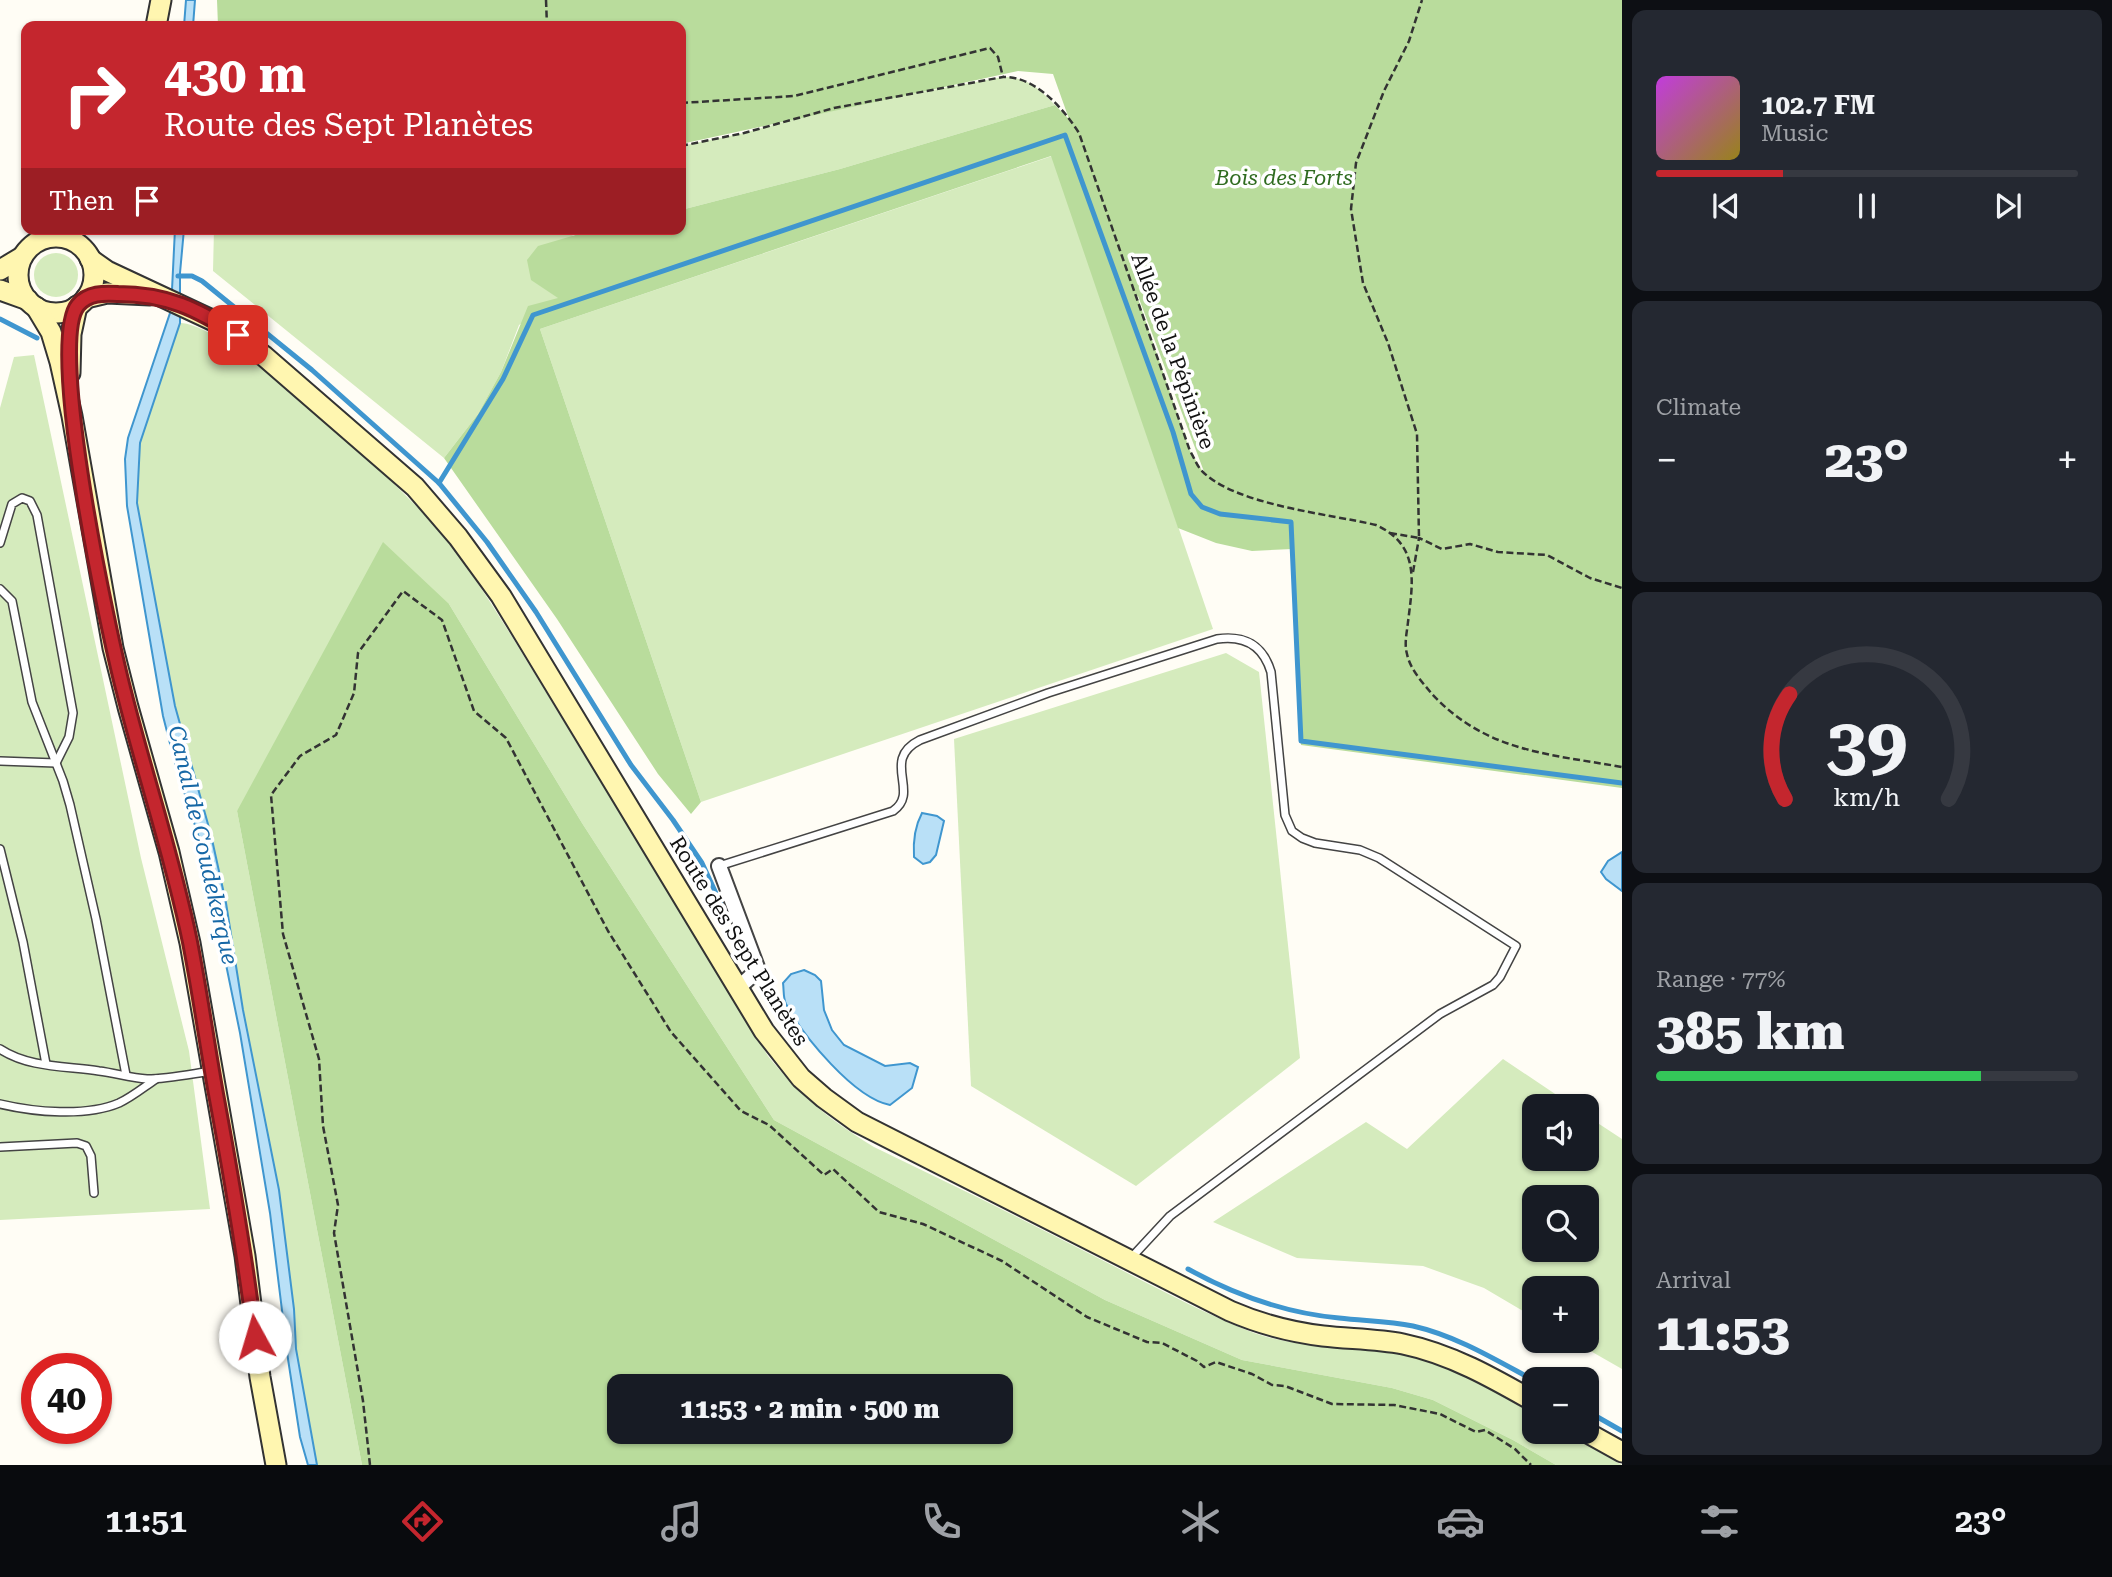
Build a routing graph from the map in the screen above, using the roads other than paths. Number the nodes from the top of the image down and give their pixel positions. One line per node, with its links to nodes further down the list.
1 (157, 21): 2 (main road)
2 (163, 21)
3 (50, 235): 7 (main road)
4 (56, 235): 6 (main road)
5 (85, 235): 6 (main road)
6 (87, 255): 10 (main road, Route des Sept Planètes); 11 (main road)
7 (22, 257): 8 (main road); 12 (main road)
8 (0, 270)
9 (0, 290): 12 (main road)
10 (162, 297): 11 (main road, Route des Sept Planètes); 20 (main road, Route des Sept Planètes)
11 (81, 302): 12 (main road); 13 (main road)
12 (32, 304): 13 (main road)
13 (72, 416): 23 (main road)
14 (0, 543): 17 (lane)
15 (0, 589): 17 (lane)
16 (0, 761): 17 (lane)
17 (55, 763): 24 (lane)
18 (0, 849): 22 (lane)
19 (719, 866): 20 (street); 29 (lane)
20 (738, 988): 29 (main road, Route des Sept Planètes)
21 (0, 1049): 22 (lane)
22 (46, 1064): 24 (lane)
23 (212, 1071): 25 (lane); 33 (main road)
24 (126, 1076): 25 (lane)
25 (157, 1079): 26 (lane)
26 (0, 1104)
27 (0, 1147): 28 (lane)
28 (94, 1193)
29 (1128, 1261): 30 (main road, Route des Sept Planètes)
30 (1522, 1395)
31 (1599, 1439): 32 (main road)
32 (1622, 1452)
33 (276, 1465)

